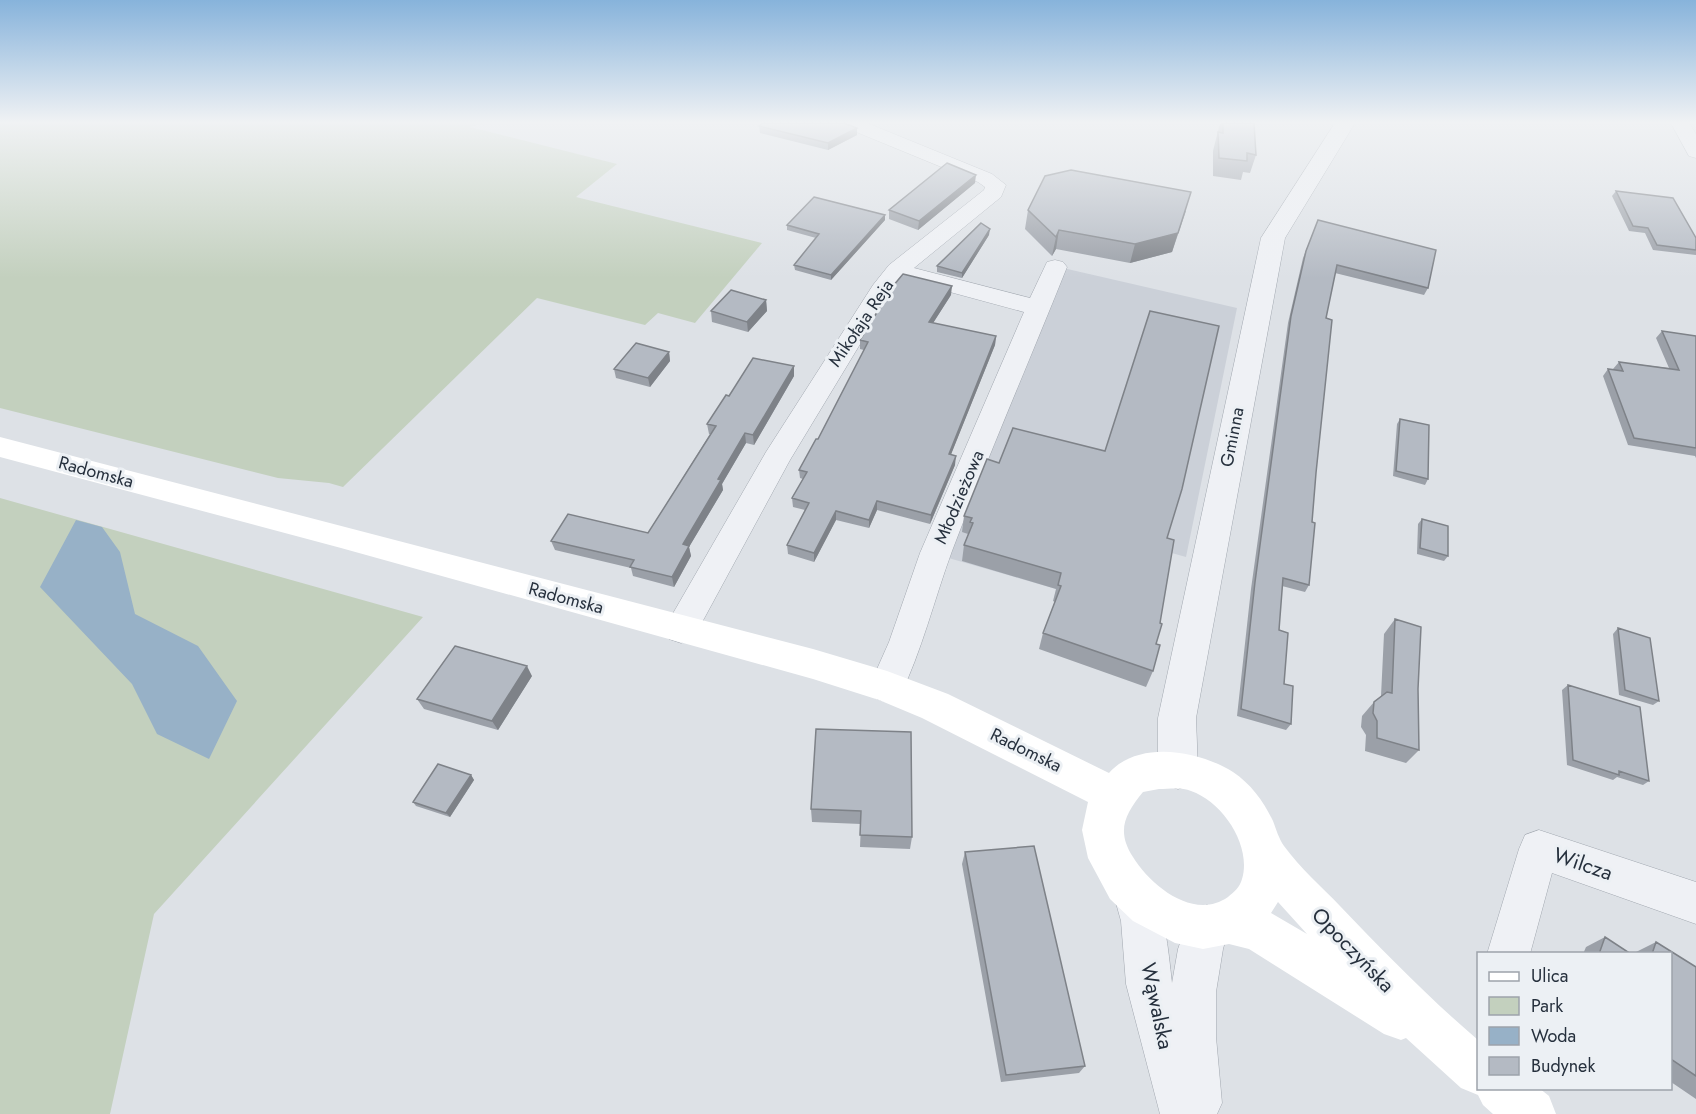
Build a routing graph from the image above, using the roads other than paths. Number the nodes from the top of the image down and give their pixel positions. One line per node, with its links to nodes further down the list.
1 (980, 175): 4 (street, Mikołaja Reja)
2 (1312, 175): 9 (street, Gminna)
3 (1055, 267): 5 (street, Młodzieżowa)
4 (897, 270): 5 (street); 7 (street, Mikołaja Reja)
5 (1038, 308): 8 (street, Młodzieżowa)
6 (0, 447): 7 (main road, Radomska)
7 (681, 629): 8 (main road, Radomska)
8 (887, 687): 10 (main road, Radomska)
9 (1178, 771): 10 (main road); 11 (main road)
10 (1114, 795): 12 (main road)
11 (1265, 856): 14 (main road); 16 (main road, Opoczyńska)
12 (1136, 896): 14 (main road); 18 (street, Wąwalska)
13 (1696, 903): 15 (street, Wilcza)
14 (1218, 925): 16 (main road, Opoczyńska); 19 (street, Wąwalska)
15 (1509, 952)
16 (1474, 1062)
17 (1505, 1090): 20 (main road, Opoczyńska)
18 (1185, 1114)
19 (1198, 1114)
20 (1531, 1114)

